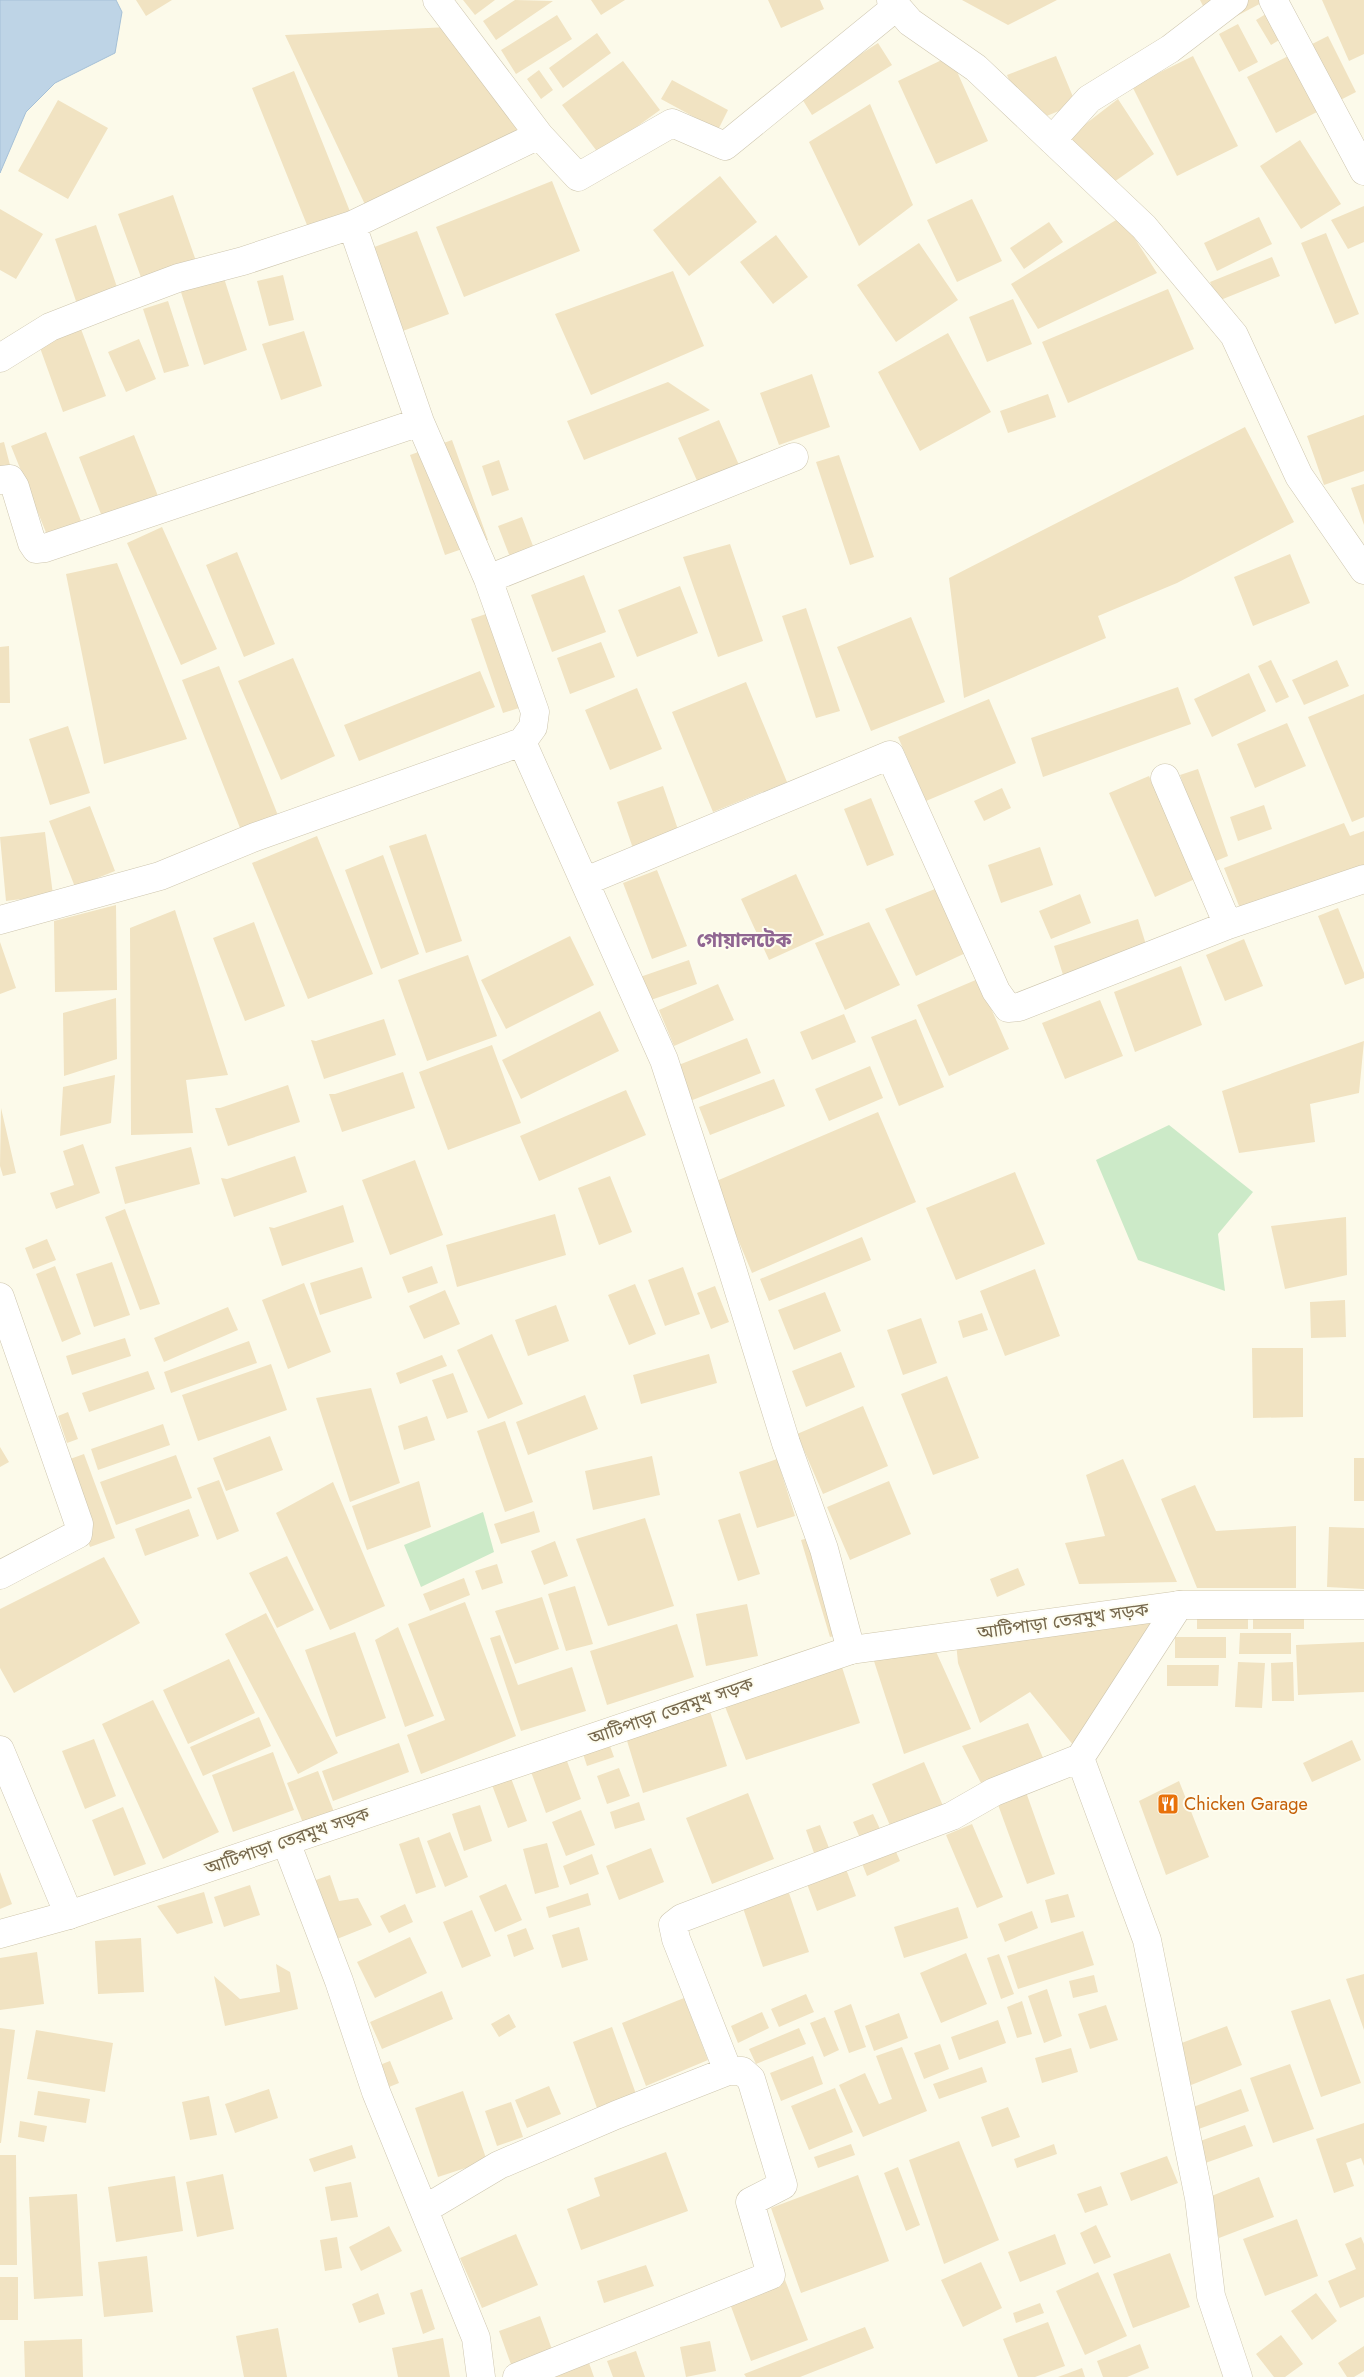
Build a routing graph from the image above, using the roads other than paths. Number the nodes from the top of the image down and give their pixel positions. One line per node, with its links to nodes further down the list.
1 (437, 0): 5 (street)
2 (1234, 0): 6 (street)
3 (1273, 0): 7 (street)
4 (894, 3): 5 (street); 6 (street)
5 (539, 135): 8 (street)
6 (1052, 140): 13 (street)
7 (1364, 171)
8 (352, 225): 9 (street); 10 (street)
9 (0, 358)
10 (420, 422): 12 (street); 14 (street)
11 (794, 457): 14 (street)
12 (0, 480)
13 (1364, 570)
14 (488, 579): 15 (street)
15 (522, 742): 18 (street); 19 (street)
16 (1165, 778): 20 (street)
17 (1364, 879): 20 (street)
18 (586, 881): 20 (street); 25 (street)
19 (0, 920)
20 (1228, 925)
21 (0, 1298): 22 (street)
22 (0, 1574)
23 (1179, 1605): 24 (street, আটিপাড়া তেরমুখ সড়ক); 25 (street, আটিপাড়া তেরমুখ সড়ক); 27 (street)
24 (1364, 1605)
25 (851, 1650): 28 (street, আটিপাড়া তেরমুখ সড়ক)
26 (0, 1750): 29 (street)
27 (1080, 1758): 31 (street); 35 (street)
28 (286, 1842): 29 (street, আটিপাড়া তেরমুখ সড়ক); 32 (street)
29 (69, 1915): 30 (street, আটিপাড়া তেরমুখ সড়ক)
30 (0, 1934)
31 (728, 2071): 32 (street); 34 (street)
32 (425, 2209): 33 (street)
33 (481, 2377)
34 (516, 2377)
35 (1238, 2377)

